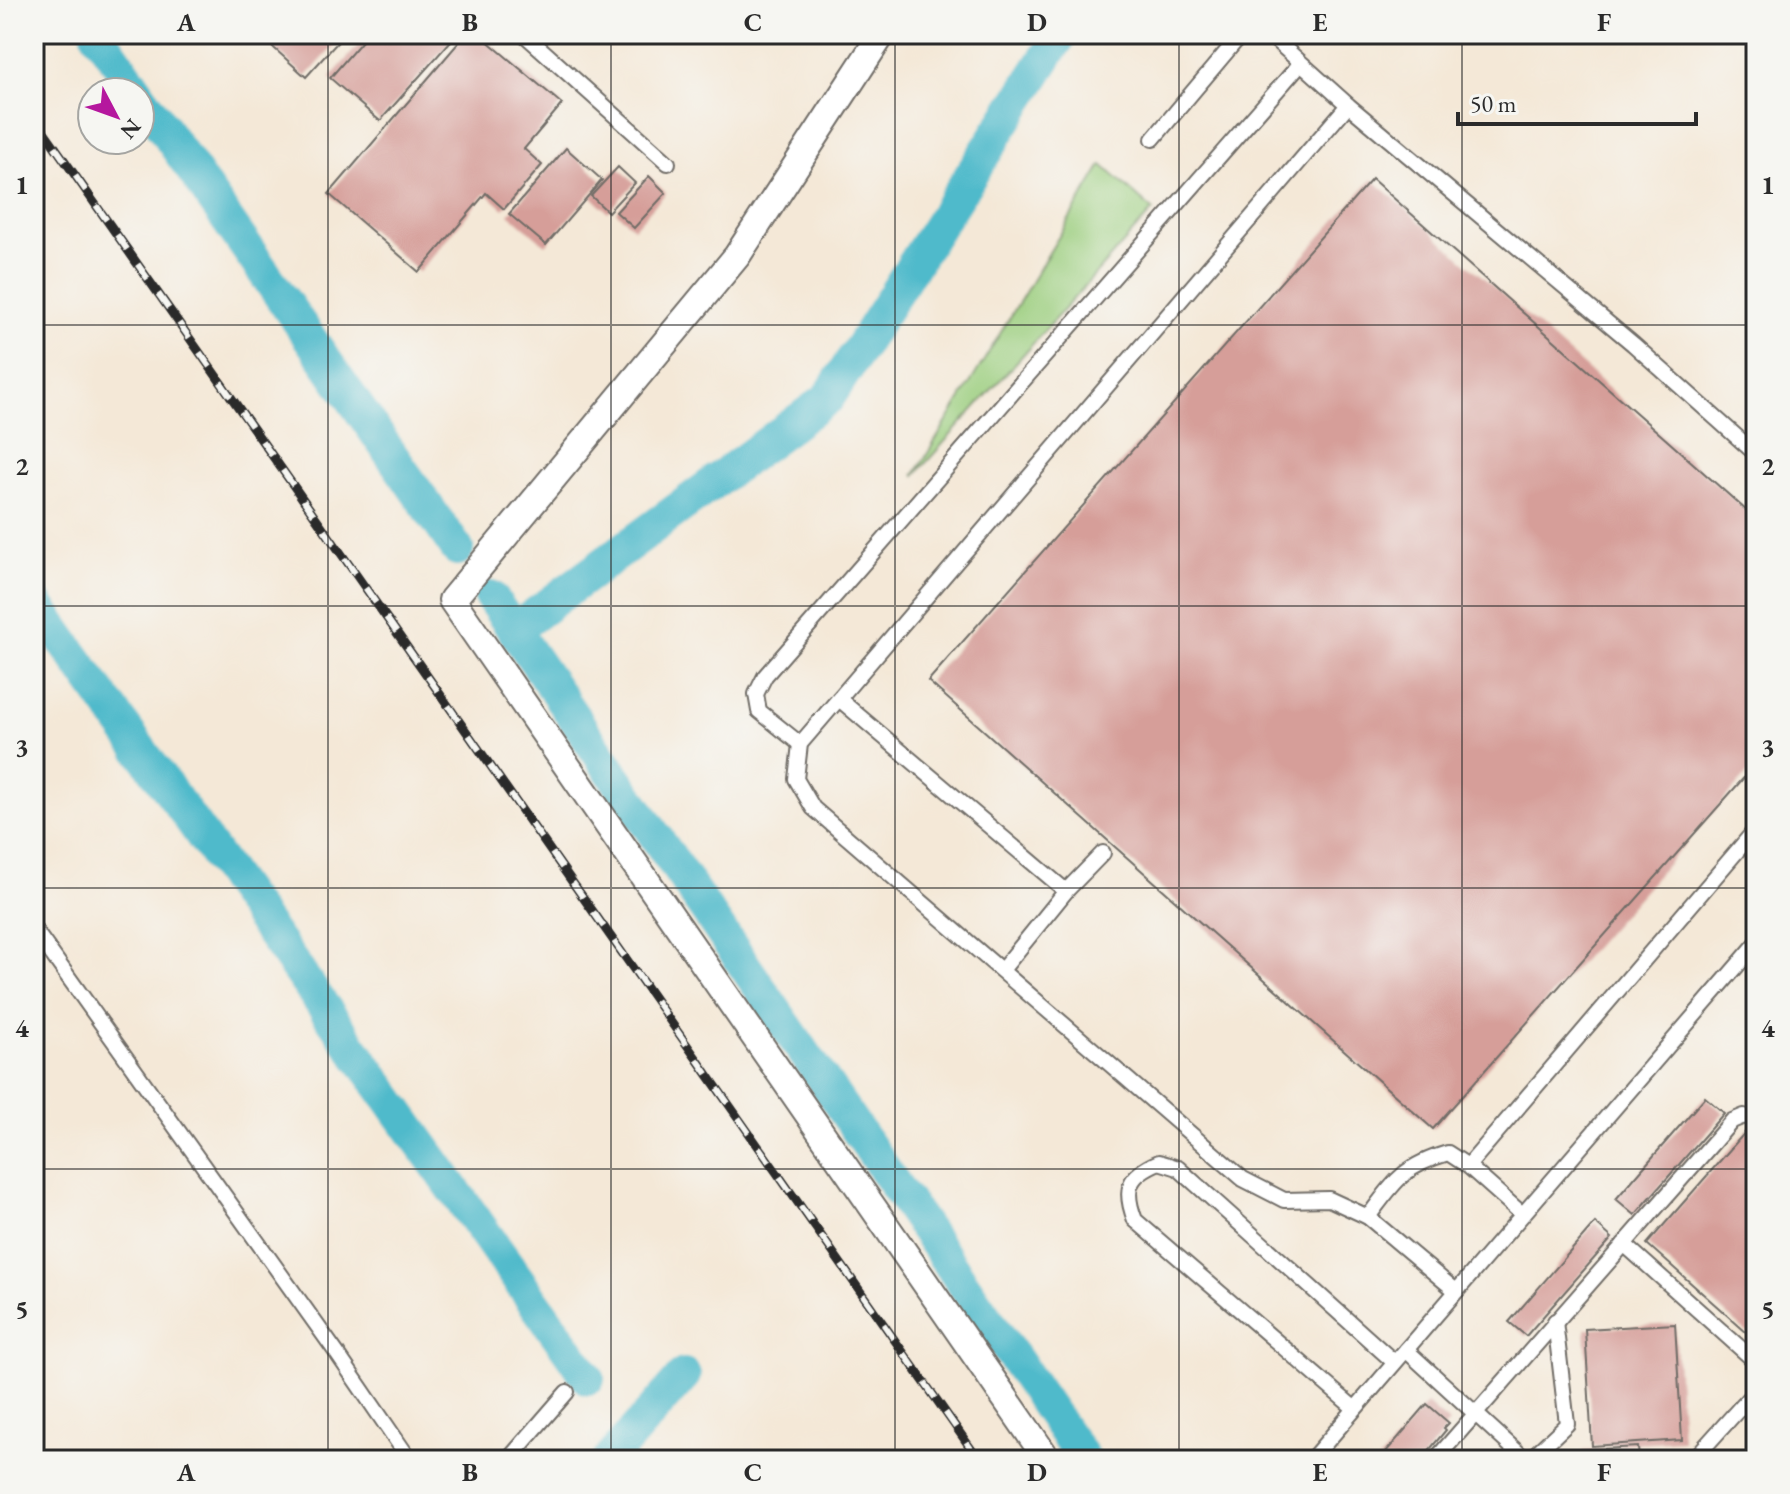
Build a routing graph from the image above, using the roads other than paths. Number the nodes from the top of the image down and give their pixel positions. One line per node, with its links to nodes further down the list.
1 (524, 34): 8 (lane)
2 (882, 34): 34 (street)
3 (1250, 34): 7 (lane)
4 (1264, 34): 5 (lane)
5 (1300, 64): 6 (lane); 11 (lane)
6 (1348, 105): 9 (lane); 10 (lane)
7 (1153, 139)
8 (668, 163)
9 (1756, 454)
10 (839, 699): 11 (lane); 14 (lane)
11 (800, 744): 17 (lane)
12 (1756, 829): 19 (lane)
13 (1103, 853): 14 (lane)
14 (1066, 891): 17 (lane)
15 (34, 929): 32 (lane)
16 (1756, 944): 20 (lane)
17 (1002, 970): 21 (lane)
18 (1756, 1120): 22 (lane)
19 (1468, 1166): 20 (lane); 21 (lane)
20 (1522, 1214): 23 (lane)
21 (1368, 1217): 23 (lane)
22 (1624, 1244): 24 (lane); 27 (lane)
23 (1456, 1291): 25 (lane)
24 (1555, 1321): 31 (lane); 37 (lane)
25 (1406, 1350): 26 (lane); 31 (lane)
26 (1394, 1362): 30 (lane); 30 (lane)
27 (1756, 1362)
28 (1756, 1390): 38 (lane)
29 (567, 1392): 33 (lane)
30 (1354, 1408): 35 (lane)
31 (1474, 1414): 36 (lane); 37 (lane)
32 (410, 1460)
33 (508, 1460)
34 (1048, 1460)
35 (1311, 1460)
36 (1435, 1460)
37 (1528, 1460)
38 (1693, 1460)

